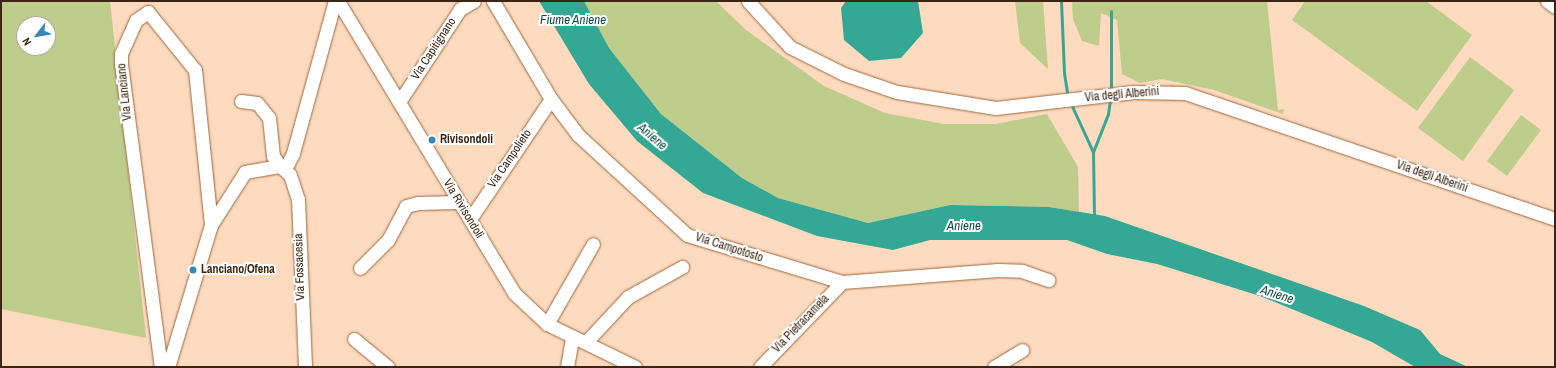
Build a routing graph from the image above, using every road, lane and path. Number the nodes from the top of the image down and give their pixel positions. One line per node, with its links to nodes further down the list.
1 (335, 1): 12 (street)
2 (338, 1): 11 (street, Via Rivisondoli)
3 (474, 1): 11 (street, Via Capitignano)
4 (493, 1): 9 (street, Via Campotosto)
5 (748, 1): 15 (street, Via degli Alberini)
6 (1547, 1): 8 (street)
7 (148, 6): 16 (street, Via Lanciano); 27 (street, Via Lanciano)
8 (1555, 7)
9 (551, 99): 14 (street, Via Campolieto); 21 (street, Via Campotosto)
10 (241, 101): 12 (street, Via Fossacesia)
11 (399, 102): 13 (street, Via Rivisondoli)
12 (283, 168): 16 (street); 29 (street, Via Fossacesia)
13 (460, 202): 14 (street, Via Rivisondoli); 19 (street)
14 (470, 219): 22 (street, Via Rivisondoli)
15 (1555, 219)
16 (211, 226): 28 (street, Via Lanciano)
17 (593, 244): 22 (street)
18 (682, 267): 25 (street)
19 (360, 268)
20 (1048, 280): 21 (street, Via Campotosto)
21 (842, 282): 33 (street, Via Pietracamela)
22 (547, 324): 24 (street, Via Rivisondoli)
23 (354, 339): 30 (street)
24 (572, 339): 25 (street, Via Rivisondoli); 31 (street)
25 (586, 342): 32 (street, Via Rivisondoli)
26 (1022, 350): 34 (street)
27 (161, 367)
28 (168, 367)
29 (305, 367)
30 (388, 367)
31 (567, 367)
32 (635, 367)
33 (760, 367)
34 (994, 367)

